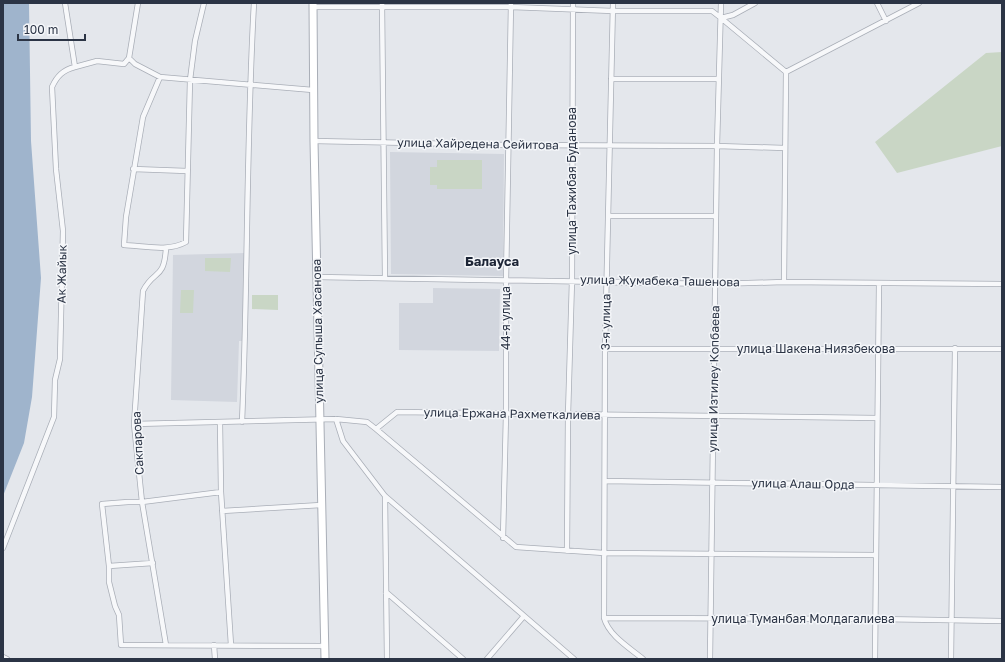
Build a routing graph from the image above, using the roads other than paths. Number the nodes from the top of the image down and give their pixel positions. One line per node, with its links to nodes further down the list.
1 (65, 3): 18 (street)
2 (138, 3): 17 (street)
3 (204, 3): 23 (street)
4 (254, 3): 24 (street)
5 (613, 3): 14 (street, 3-я улица)
6 (721, 3): 15 (street, улица Изтилеу Копбаева)
7 (755, 3): 15 (street)
8 (877, 3): 16 (street)
9 (919, 3): 16 (street)
10 (313, 5): 12 (street); 25 (street, улица Супыша Хасанова)
11 (511, 5): 12 (street); 13 (street); 28 (street, 44-я улица)
12 (382, 6): 27 (street)
13 (573, 6): 14 (street); 29 (street, улица Тажибая Буданова)
14 (613, 11): 15 (street); 21 (street, 3-я улица)
15 (721, 18): 19 (street); 22 (street, улица Изтилеу Копбаева)
16 (886, 21): 19 (street)
17 (129, 58): 18 (street, Ак Жайык); 20 (street)
18 (75, 67): 74 (street, Ак Жайык)
19 (786, 72): 32 (street)
20 (160, 77): 23 (street); 33 (street)
21 (611, 79): 22 (street); 30 (street, 3-я улица)
22 (718, 79): 31 (street, улица Изтилеу Копбаева)
23 (190, 80): 24 (street); 34 (street)
24 (249, 84): 25 (street); 60 (street)
25 (314, 90): 26 (street, улица Супыша Хасанова)
26 (314, 141): 27 (street, улица Хайредена Сейитова); 38 (street, улица Супыша Хасанова)
27 (382, 143): 28 (street, улица Хайредена Сейитова); 39 (street)
28 (509, 145): 29 (street, улица Хайредена Сейитова); 41 (street, 44-я улица)
29 (572, 146): 30 (street, улица Хайредена Сейитова); 40 (street, улица Тажибая Буданова)
30 (610, 146): 31 (street, улица Хайредена Сейитова); 35 (street, 3-я улица)
31 (717, 146): 32 (street, улица Хайредена Сейитова); 36 (street, улица Изтилеу Копбаева)
32 (785, 148): 43 (street)
33 (133, 170): 34 (street); 37 (street)
34 (187, 171): 37 (street)
35 (608, 216): 36 (street); 42 (street, 3-я улица)
36 (716, 216): 45 (street, улица Изтилеу Копбаева)
37 (166, 248): 61 (street, Сакпарова)
38 (317, 277): 39 (street, улица Жумабека Ташенова); 58 (street, улица Супыша Хасанова)
39 (385, 278): 41 (street, улица Жумабека Ташенова)
40 (572, 280): 41 (street, улица Жумабека Ташенова); 42 (street, улица Жумабека Ташенова); 53 (street, улица Тажибая Буданова)
41 (506, 281): 52 (street, 44-я улица)
42 (606, 281): 45 (street, улица Жумабека Ташенова); 48 (street, 3-я улица)
43 (784, 282): 44 (street, улица Жумабека Ташенова); 45 (street, улица Жумабека Ташенова)
44 (879, 283): 46 (street, улица Жумабека Ташенова); 50 (street)
45 (715, 284): 49 (street, улица Изтилеу Копбаева)
46 (1002, 284)
47 (955, 348): 50 (street, улица Шакена Ниязбекова); 51 (street, улица Шакена Ниязбекова); 66 (street)
48 (605, 349): 49 (street, улица Шакена Ниязбекова); 54 (street, 3-я улица)
49 (714, 349): 50 (street, улица Шакена Ниязбекова); 55 (street, улица Изтилеу Копбаева)
50 (878, 349): 56 (street)
51 (1002, 349)
52 (506, 414): 53 (street, улица Ержана Рахметкалиева); 62 (street, улица Ержана Рахметкалиева); 73 (street, 44-я улица)
53 (568, 415): 54 (street, улица Ержана Рахметкалиева); 75 (street, улица Тажибая Буданова)
54 (604, 416): 55 (street, улица Ержана Рахметкалиева); 63 (street, 3-я улица)
55 (713, 417): 56 (street, улица Ержана Рахметкалиева); 64 (street, улица Изтилеу Копбаева)
56 (877, 418): 65 (street)
57 (336, 419): 58 (street); 62 (street); 69 (street)
58 (320, 420): 60 (street); 71 (street, улица Супыша Хасанова)
59 (220, 422): 60 (street); 61 (street); 68 (street)
60 (242, 422)
61 (134, 424): 70 (street, Сакпарова)
62 (376, 429): 73 (street)
63 (605, 482): 64 (street, улица Алаш Орда); 76 (street, 3-я улица)
64 (713, 482): 65 (street, улица Алаш Орда); 77 (street, улица Изтилеу Копбаева)
65 (877, 486): 66 (street, улица Алаш Орда); 78 (street)
66 (953, 487): 67 (street, улица Алаш Орда); 86 (street)
67 (1002, 487)
68 (221, 492): 70 (street); 72 (street)
69 (385, 496): 81 (street); 82 (street)
70 (142, 502): 79 (street, Сакпарова); 80 (street)
71 (321, 506): 72 (street); 91 (street, улица Супыша Хасанова)
72 (222, 511): 90 (street)
73 (503, 538): 75 (street)
74 (3, 548)
75 (567, 550): 76 (street)
76 (604, 553): 77 (street); 83 (street, 3-я улица)
77 (711, 555): 78 (street); 84 (street, улица Изтилеу Копбаева)
78 (876, 555): 85 (street)
79 (153, 562): 80 (street); 88 (street, Сакпарова)
80 (109, 566): 88 (street)
81 (386, 592): 96 (street); 97 (street)
82 (524, 616): 98 (street); 99 (street)
83 (604, 618): 84 (street, улица Туманбая Молдагалиева); 100 (street)
84 (709, 618): 85 (street, улица Туманбая Молдагалиева); 101 (street, улица Изтилеу Копбаева)
85 (876, 619): 86 (street, улица Туманбая Молдагалиева); 102 (street)
86 (951, 621): 87 (street, улица Туманбая Молдагалиева); 103 (street)
87 (1002, 622)
88 (166, 645): 89 (street)
89 (214, 645): 90 (street); 94 (street)
90 (230, 645): 91 (street)
91 (324, 646): 95 (street, улица Супыша Хасанова)
92 (3, 657): 93 (street)
93 (7, 659)
94 (215, 659)
95 (325, 659)
96 (387, 659)
97 (463, 659)
98 (487, 659)
99 (574, 659)
100 (643, 659)
101 (710, 659)
102 (875, 659)
103 (951, 659)

